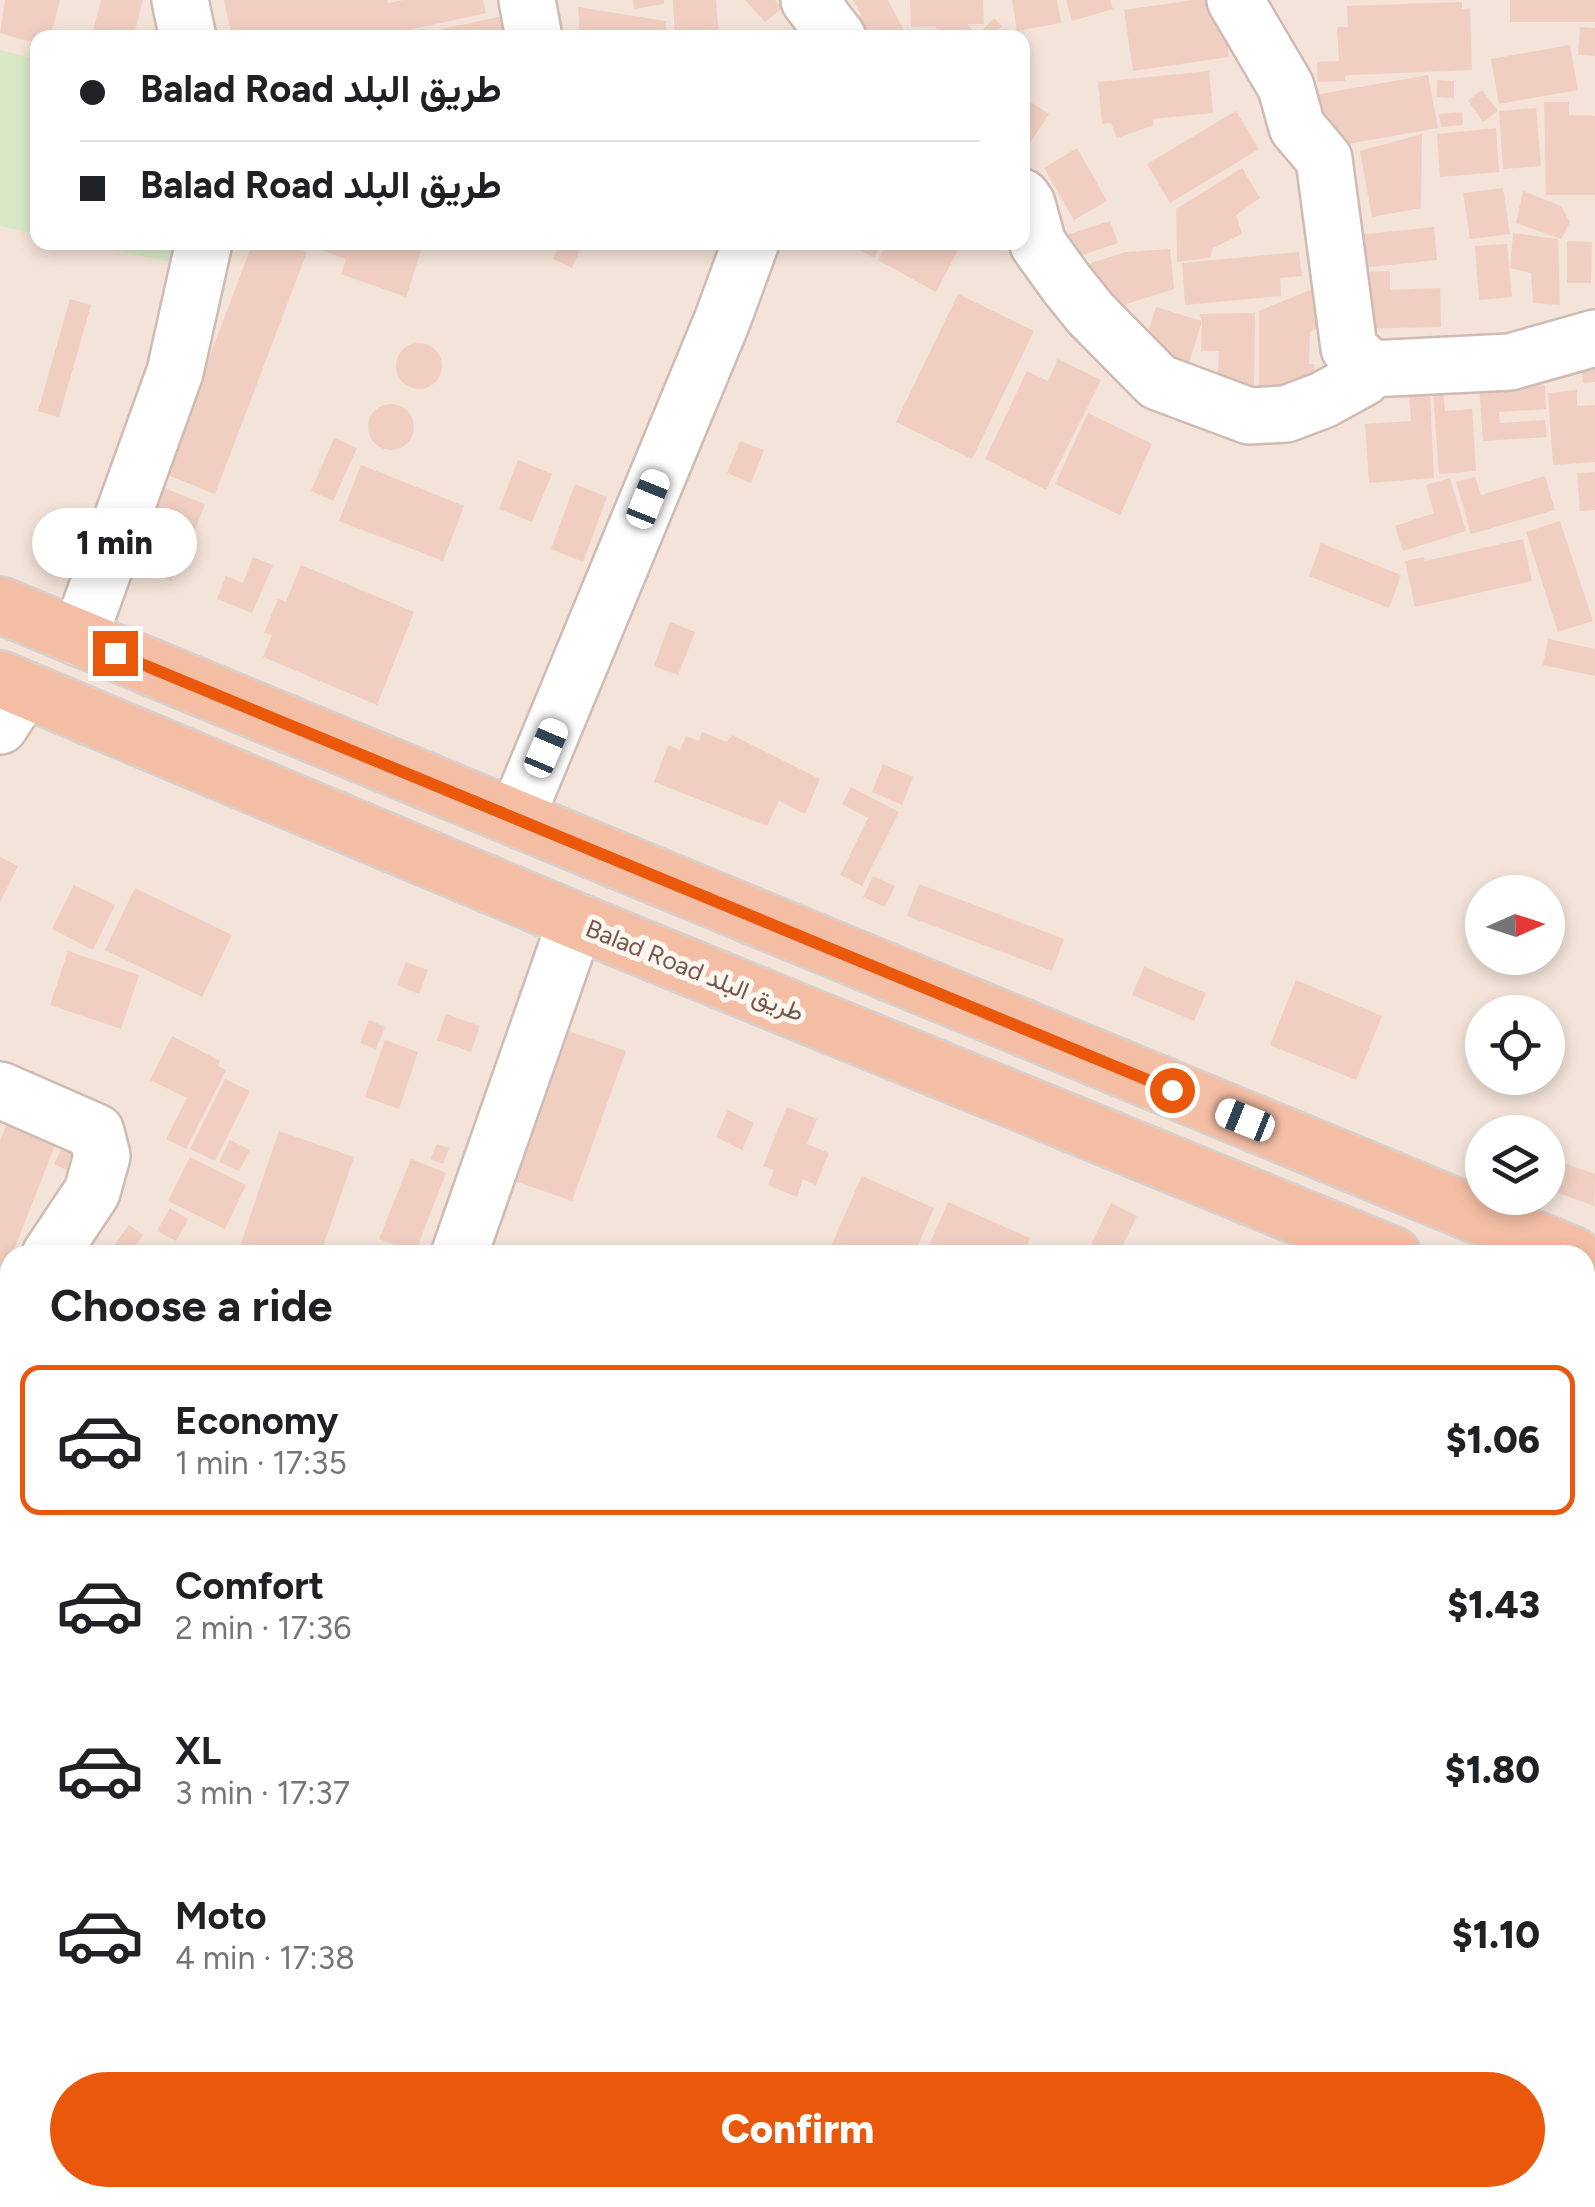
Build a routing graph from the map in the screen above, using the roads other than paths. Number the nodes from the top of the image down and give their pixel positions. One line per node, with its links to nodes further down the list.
1 (180, 0): 5 (street)
2 (527, 0): 6 (street)
3 (809, 0): 7 (street)
4 (1235, 0): 12 (street)
5 (186, 30)
6 (533, 30)
7 (832, 30)
8 (1030, 220): 12 (street)
9 (202, 250): 14 (street)
10 (748, 250): 16 (street)
11 (1595, 338): 12 (street)
12 (1370, 370)
13 (0, 605): 14 (highway)
14 (79, 638): 16 (highway)
15 (8, 698): 17 (highway, Balad Road طريق البلد)
16 (516, 818): 22 (highway)
17 (576, 921): 20 (street); 21 (highway, Balad Road طريق البلد)
18 (0, 1090): 19 (street)
19 (57, 1245)
20 (463, 1245)
21 (1368, 1245)
22 (1549, 1245)

